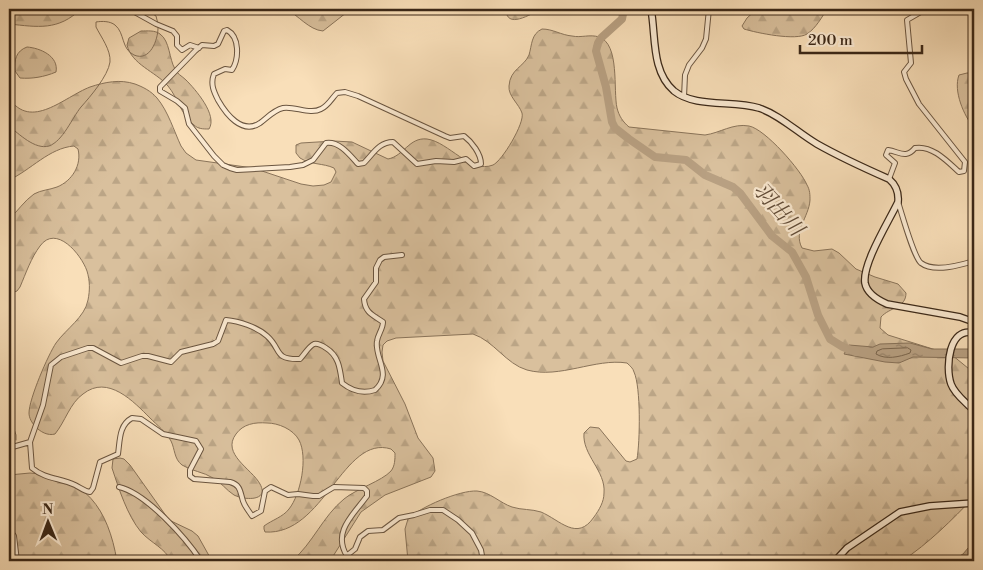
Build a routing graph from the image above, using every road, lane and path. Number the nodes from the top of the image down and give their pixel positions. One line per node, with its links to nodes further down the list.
1 (128, 9): 5 (street)
2 (651, 9): 6 (street)
3 (709, 9): 6 (street)
4 (926, 9): 7 (street)
5 (199, 48): 5 (street)
6 (684, 97): 7 (street)
7 (889, 179): 8 (street)
8 (898, 202): 10 (street); 11 (street)
9 (402, 256): 14 (street)
10 (974, 261)
11 (974, 322)
12 (974, 333): 13 (street)
13 (974, 410)
14 (30, 442): 15 (street); 21 (street)
15 (9, 448)
16 (119, 487): 23 (street)
17 (974, 502): 26 (street)
18 (9, 506): 19 (street)
19 (9, 512)
20 (9, 529): 22 (street)
21 (347, 556): 24 (street); 25 (street)
22 (17, 561)
23 (201, 561)
24 (340, 561)
25 (483, 561)
26 (835, 561)

